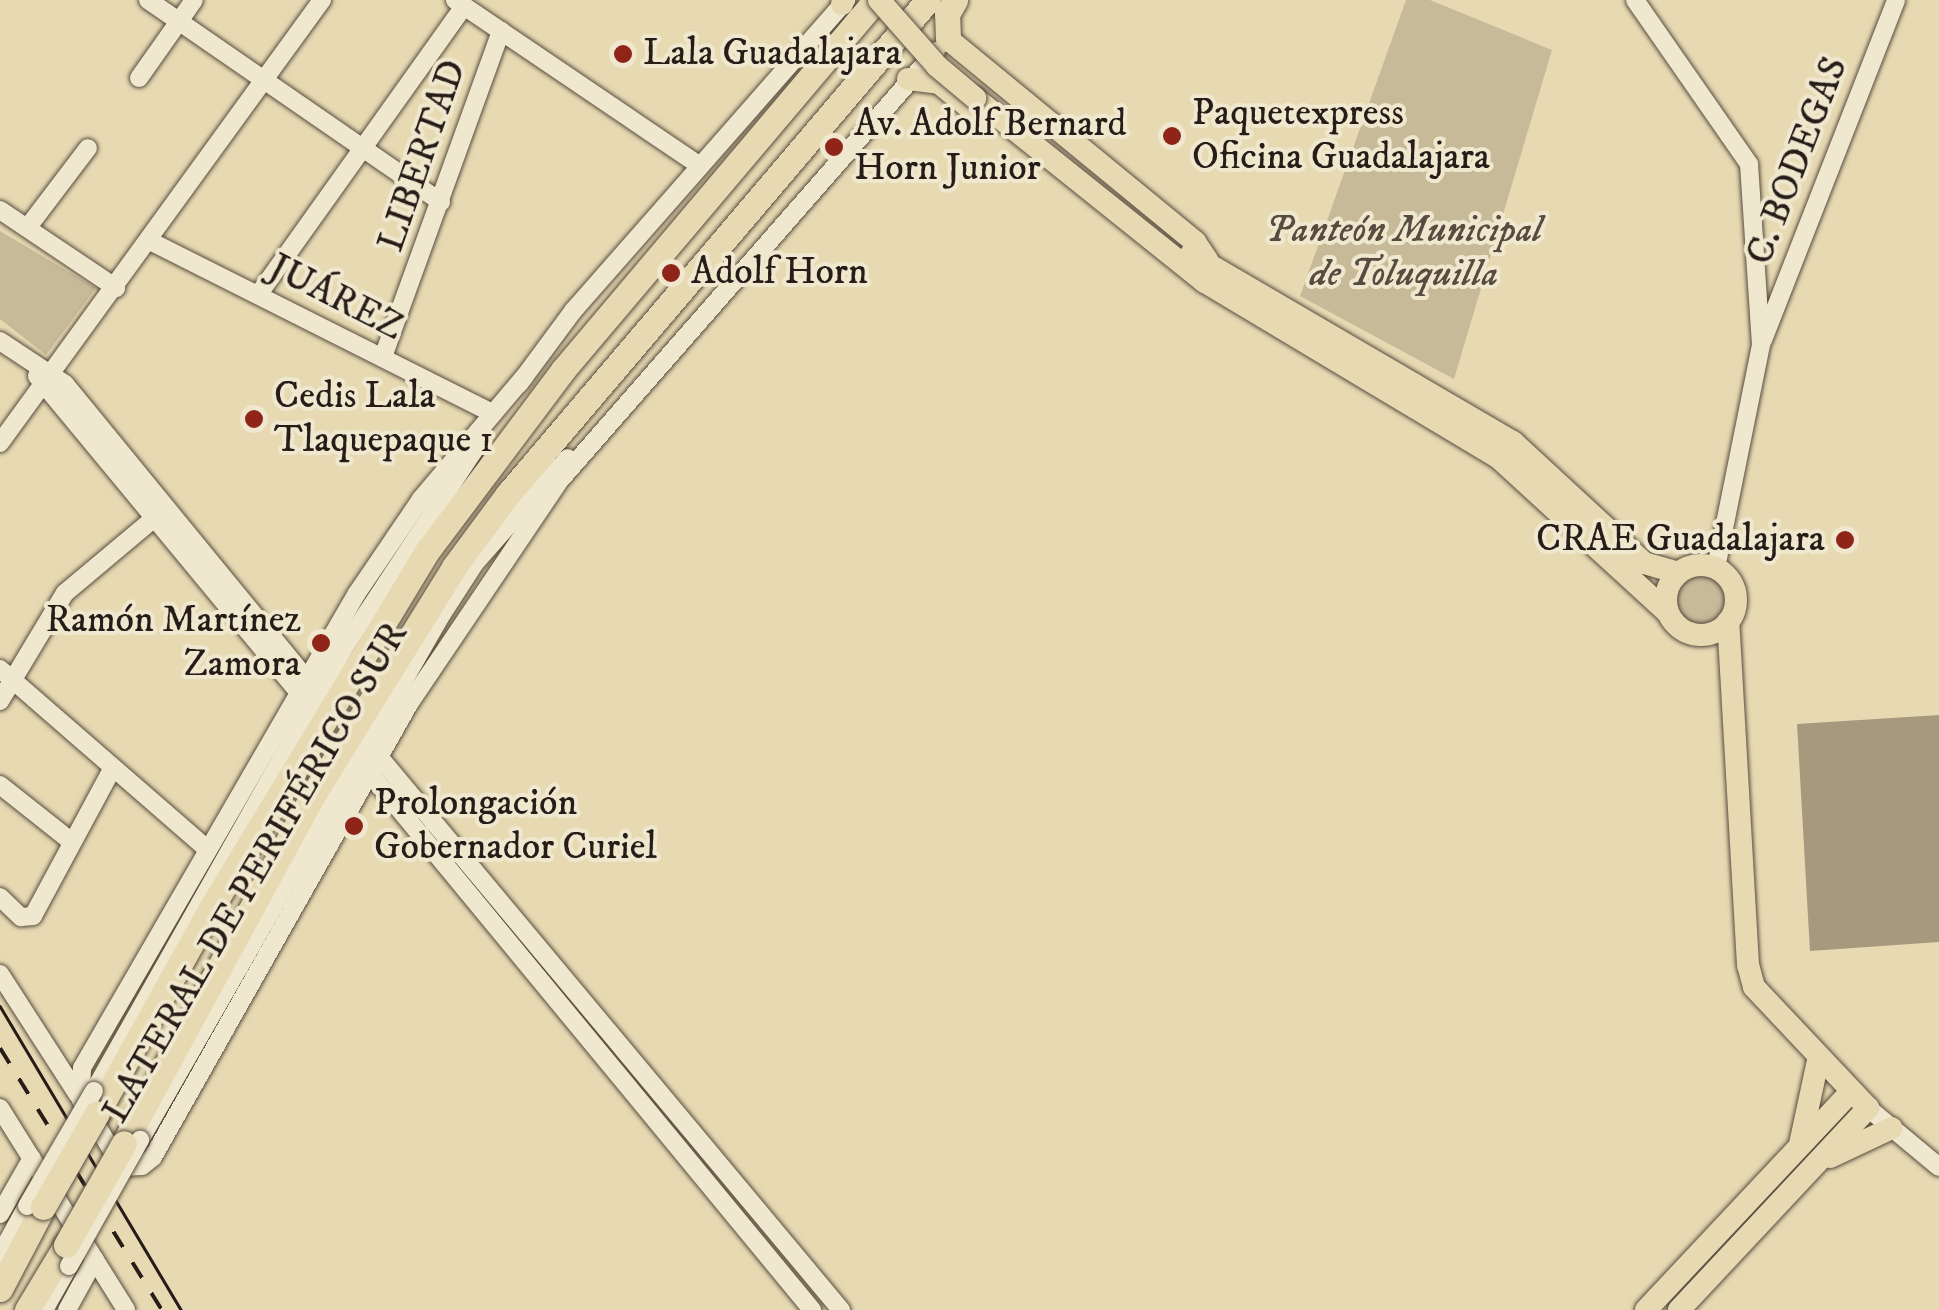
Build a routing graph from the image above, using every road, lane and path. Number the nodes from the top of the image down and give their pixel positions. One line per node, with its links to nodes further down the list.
1 (148, 0): 12 (street)
2 (194, 0): 12 (street)
3 (322, 0): 18 (street)
4 (877, 0): 20 (main road, bridge); 46 (highway)
5 (896, 0): 20 (main road)
6 (928, 0): 31 (highway)
7 (955, 0): 14 (highway)
8 (1635, 0): 33 (street)
9 (1896, 0): 33 (street, C. BODEGAS)
10 (844, 1): 23 (street)
11 (460, 3): 13 (street); 22 (street)
12 (179, 22): 16 (street); 18 (street)
13 (500, 30): 23 (street); 24 (street, LIBERTAD)
14 (948, 39): 15 (main road); 17 (street)
15 (971, 60): 19 (main road); 28 (main road)
16 (139, 78)
17 (908, 79): 19 (main road); 38 (street)
18 (264, 80): 22 (street); 27 (street)
19 (947, 90): 28 (main road)
20 (979, 92): 28 (main road)
21 (88, 148): 26 (street)
22 (363, 148): 24 (street); 30 (street)
23 (699, 165): 36 (street)
24 (442, 202): 34 (street, LIBERTAD)
25 (0, 210): 26 (street)
26 (28, 227): 29 (street)
27 (150, 241): 29 (street); 30 (street, JUÁREZ)
28 (1208, 274): 43 (main road); 44 (main road)
29 (116, 288): 35 (street)
30 (258, 295): 34 (street, JUÁREZ)
31 (651, 326): 40 (highway); 64 (highway)
32 (0, 342): 35 (street)
33 (1762, 346): 42 (street)
34 (383, 358): 37 (street, JUÁREZ)
35 (47, 378): 39 (street); 41 (street)
36 (524, 378): 37 (street); 50 (street, LATERAL DE PERIFÉRICO SUR)
37 (492, 413): 50 (street)
38 (613, 418): 40 (street, LATERAL DE PERIFÉRICO SUR); 52 (street)
39 (0, 443)
40 (544, 480): 64 (street, LATERAL DE PERIFÉRICO SUR)
41 (162, 512): 48 (street); 50 (street)
42 (1716, 569): 43 (main road); 45 (main road)
43 (1678, 574): 44 (main road)
44 (1667, 612): 47 (main road)
45 (1728, 622): 47 (main road); 49 (main road)
46 (375, 631): 50 (highway); 61 (highway)
47 (1702, 636): 49 (main road)
48 (6, 675): 51 (street); 53 (street)
49 (1733, 689): 59 (main road)
50 (304, 693): 56 (street); 61 (street, LATERAL DE PERIFÉRICO SUR)
51 (0, 701)
52 (377, 768): 61 (street); 80 (street); 81 (street)
53 (112, 769): 55 (street); 56 (street)
54 (0, 785): 55 (street)
55 (72, 842): 57 (street)
56 (206, 848): 61 (street)
57 (0, 898)
58 (0, 974): 61 (street)
59 (1818, 1061): 60 (main road); 65 (main road)
60 (1860, 1100): 63 (street); 65 (main road); 67 (main road)
61 (90, 1101): 69 (highway, bridge)
62 (0, 1108): 66 (street)
63 (1892, 1128): 67 (main road); 68 (street)
64 (132, 1142): 72 (highway, bridge)
65 (1800, 1144): 74 (main road)
66 (32, 1158): 70 (street); 73 (street)
67 (1817, 1163): 74 (main road)
68 (1939, 1167)
69 (35, 1206): 71 (street); 75 (highway)
70 (0, 1214)
71 (0, 1254)
72 (68, 1255): 76 (highway); 77 (street)
73 (96, 1259): 78 (street); 79 (street)
74 (1691, 1280): 82 (main road); 83 (main road)
75 (0, 1289)
76 (27, 1310)
77 (44, 1310)
78 (66, 1310)
79 (126, 1310)
80 (812, 1310)
81 (841, 1310)
82 (1646, 1310)
83 (1679, 1310)

